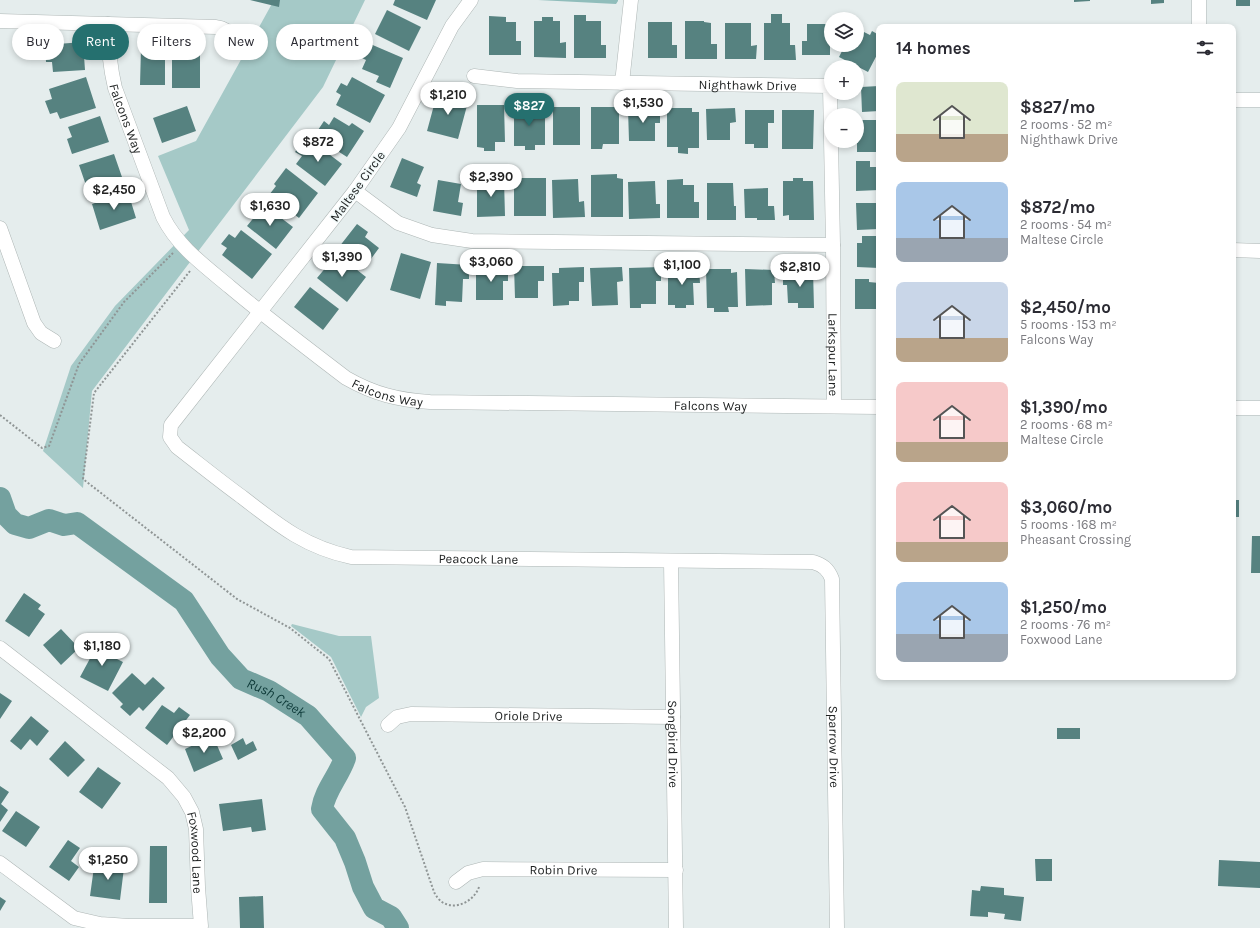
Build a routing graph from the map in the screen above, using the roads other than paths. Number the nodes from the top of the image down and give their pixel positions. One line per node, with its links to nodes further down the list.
1 (471, 0): 16 (street, Maltese Circle)
2 (631, 0): 11 (street)
3 (1199, 0): 6 (street)
4 (0, 22): 5 (street)
5 (108, 24)
6 (1199, 24)
7 (129, 25): 8 (street)
8 (214, 27)
9 (109, 60): 21 (street, Falcons Way)
10 (474, 76): 11 (street, Nighthawk Drive)
11 (622, 83): 12 (street, Nighthawk Drive)
12 (824, 86)
13 (830, 100): 18 (street, Larkspur Lane)
14 (1236, 100): 15 (street)
15 (1260, 100)
16 (355, 191): 18 (street); 21 (street, Maltese Circle)
17 (0, 228): 22 (street)
18 (833, 246): 23 (street, Larkspur Lane)
19 (1236, 250): 20 (street)
20 (1260, 250)
21 (260, 312): 23 (street, Falcons Way); 27 (street, Maltese Circle)
22 (54, 341)
23 (834, 406): 24 (street, Falcons Way)
24 (876, 406)
25 (1236, 408): 26 (street)
26 (1260, 408)
27 (170, 437): 28 (street, Peacock Lane)
28 (671, 561): 29 (street, Peacock Lane); 31 (street, Songbird Drive)
29 (825, 568): 37 (street, Sparrow Drive)
30 (0, 648): 33 (street, Foxwood Lane)
31 (673, 717): 32 (street, Oriole Drive); 34 (street, Songbird Drive)
32 (388, 725)
33 (0, 863)
34 (676, 870): 35 (street, Robin Drive); 36 (street, Songbird Drive)
35 (456, 882)
36 (676, 928)
37 (837, 928)

